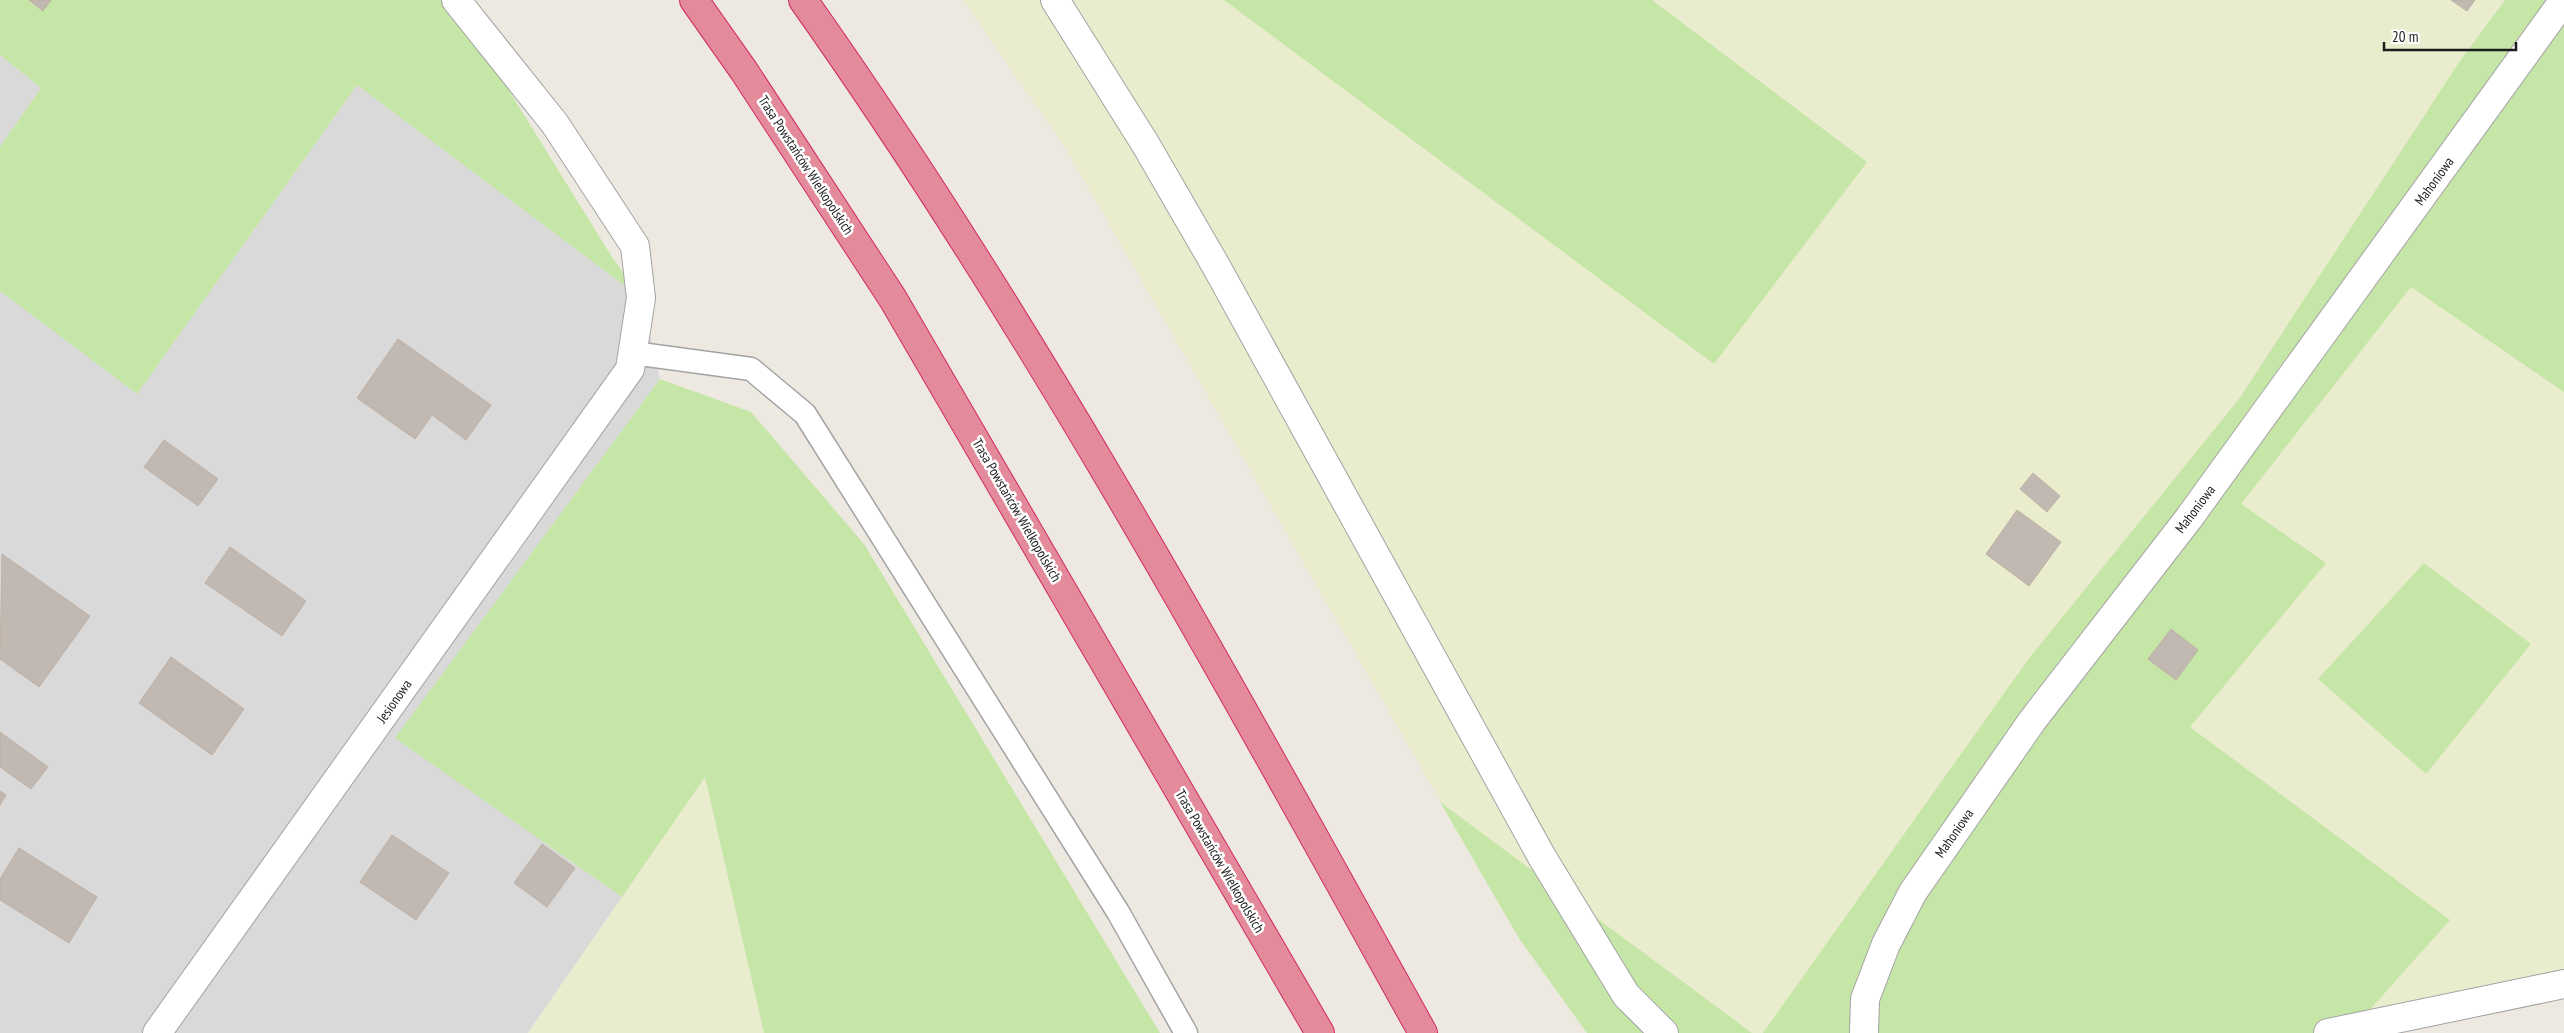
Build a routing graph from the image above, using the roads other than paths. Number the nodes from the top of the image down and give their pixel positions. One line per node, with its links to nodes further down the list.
1 (456, 0): 6 (street)
2 (694, 0): 10 (highway, Trasa Powstańców Wielkopolskich)
3 (803, 0): 11 (highway)
4 (1054, 0): 12 (street)
5 (2564, 0): 13 (street, Mahoniowa)
6 (632, 361): 8 (street, Jesionowa); 9 (lane)
7 (2564, 984): 14 (street)
8 (157, 1033)
9 (1186, 1033)
10 (1320, 1033)
11 (1422, 1033)
12 (1664, 1033)
13 (1864, 1033)
14 (2328, 1033)

